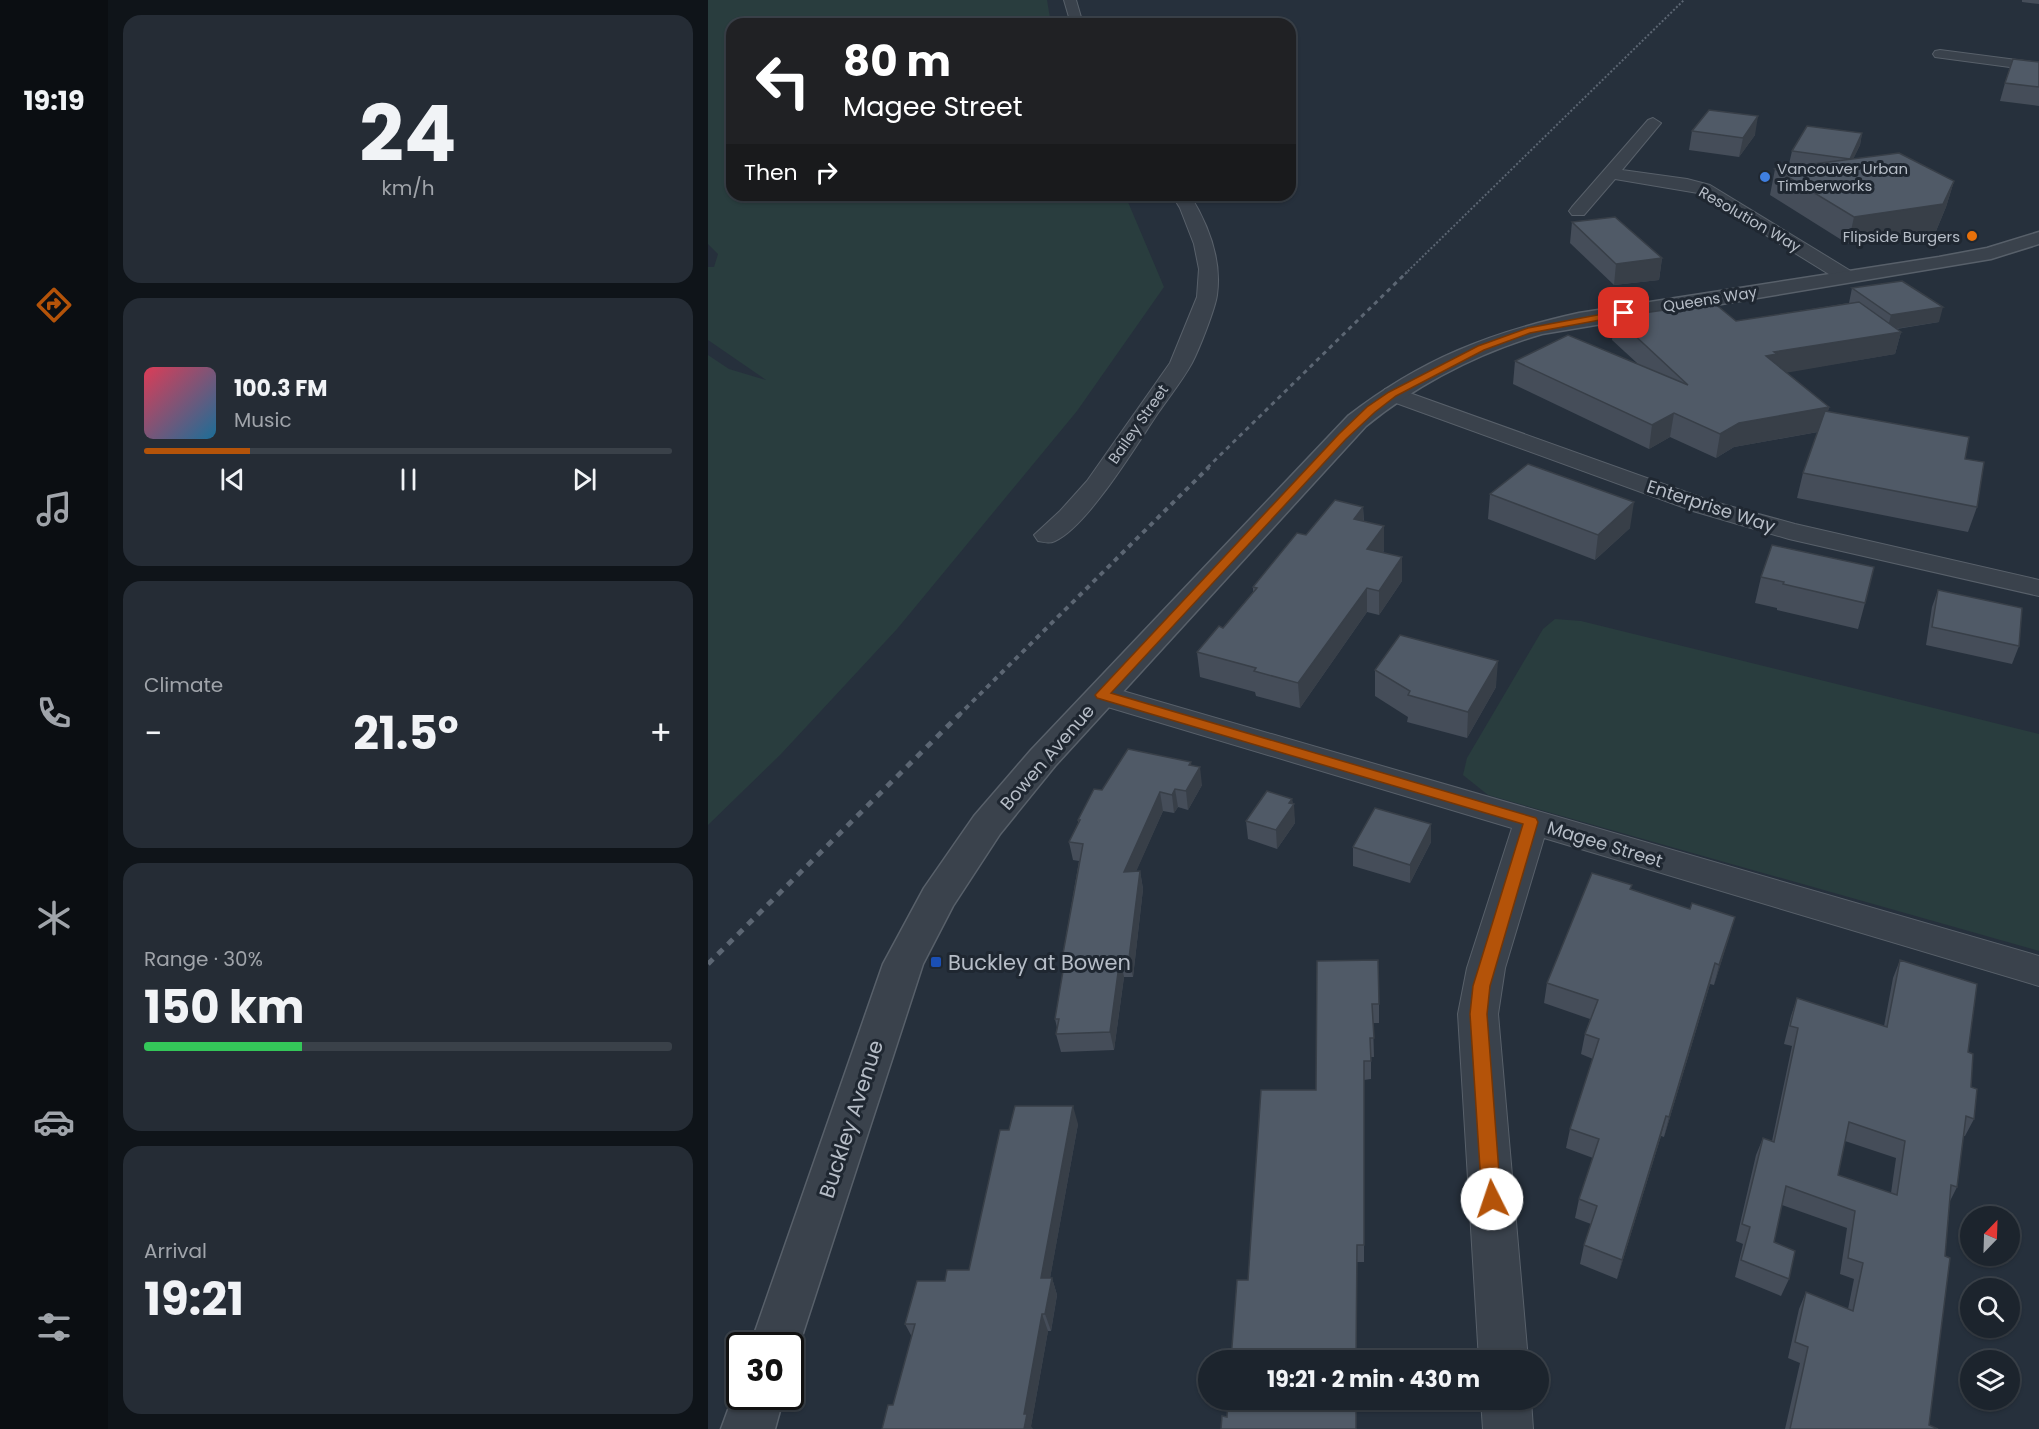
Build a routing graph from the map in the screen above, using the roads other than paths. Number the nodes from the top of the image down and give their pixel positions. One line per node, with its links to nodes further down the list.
1 (1070, 0): 2 (street)
2 (1075, 18)
3 (1940, 54): 4 (street)
4 (2039, 67)
5 (1653, 123): 6 (street)
6 (1611, 173): 8 (street); 10 (street, Resolution Way)
7 (1185, 201): 12 (street, Bailey Street)
8 (1578, 211)
9 (2039, 238): 10 (street, Queens Way)
10 (1847, 277): 11 (street, Queens Way)
11 (1393, 394): 13 (street, Enterprise Way); 14 (street, Bowen Avenue)
12 (1047, 535)
13 (2039, 588)
14 (1102, 695): 15 (street, Magee Street); 16 (street, Bowen Avenue)
15 (1531, 822): 17 (street, Magee Street); 19 (street)
16 (938, 898): 18 (street, Buckley Avenue)
17 (2039, 971)
18 (780, 1332)
19 (1502, 1350)
20 (754, 1410): 22 (street)
21 (1507, 1410): 23 (street)
22 (748, 1429)
23 (1508, 1429)

